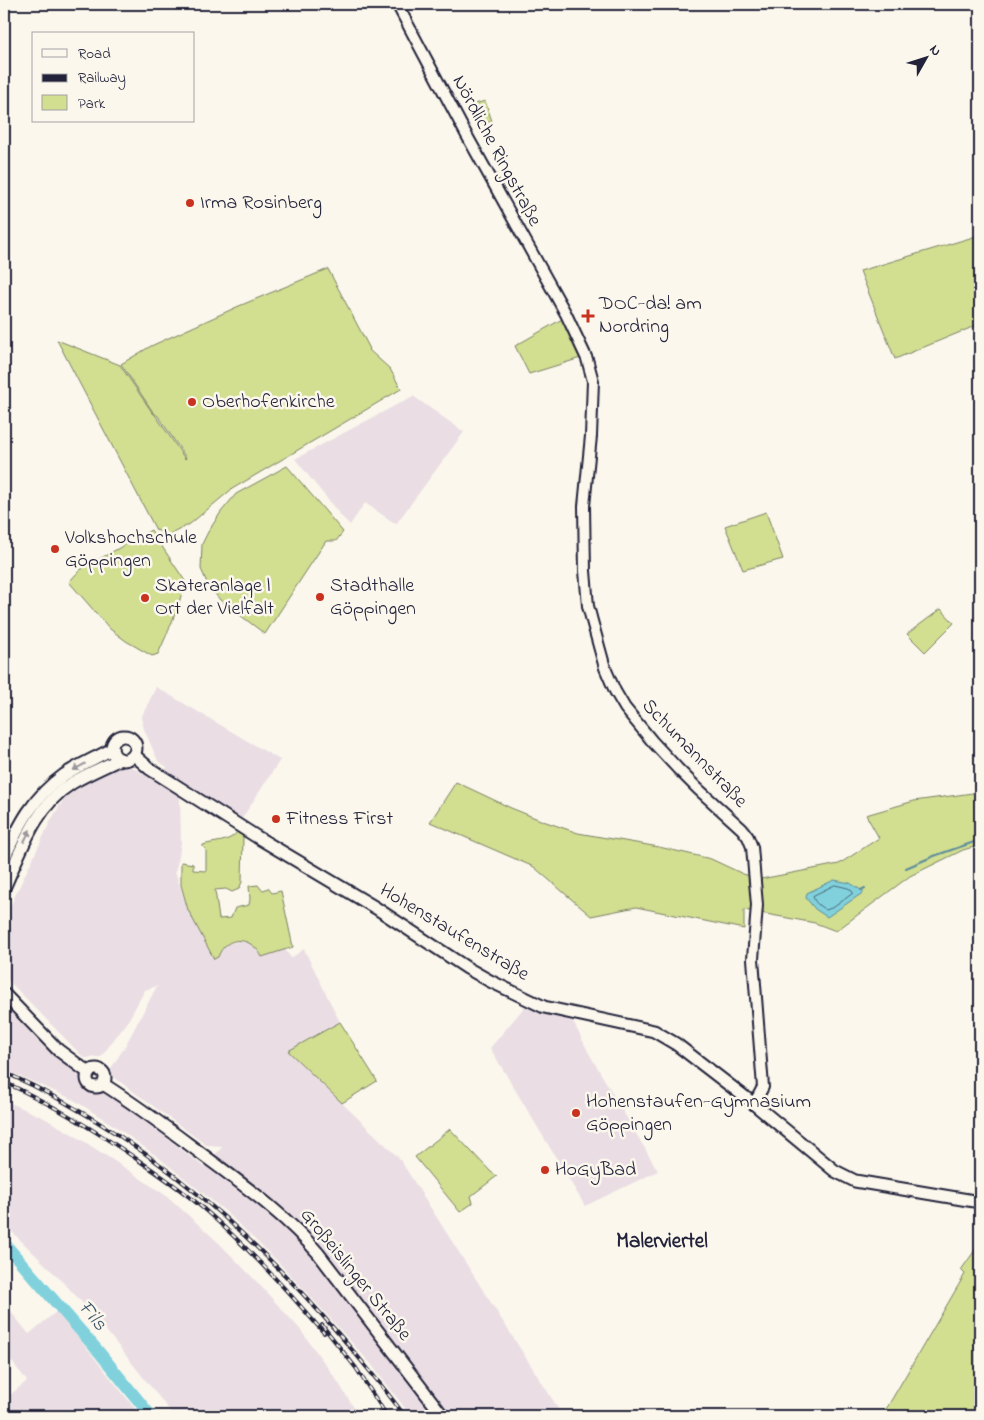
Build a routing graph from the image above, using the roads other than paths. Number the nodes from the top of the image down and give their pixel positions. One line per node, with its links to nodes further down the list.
1 (397, 4): 2 (street, Nördliche Ringstraße)
2 (566, 314): 10 (street, Schumannstraße)
3 (112, 749): 4 (main road); 5 (main road); 6 (main road, one-way to 6)
4 (134, 755): 5 (main road); 10 (main road, Hohenstaufenstraße)
5 (120, 759): 6 (main road)
6 (33, 814): 7 (main road); 8 (main road, one-way to 6)
7 (4, 859)
8 (4, 888)
9 (4, 994): 12 (main road, Großeislinger Straße)
10 (754, 1104): 11 (main road, Hohenstaufenstraße)
11 (980, 1202)
12 (443, 1416)

